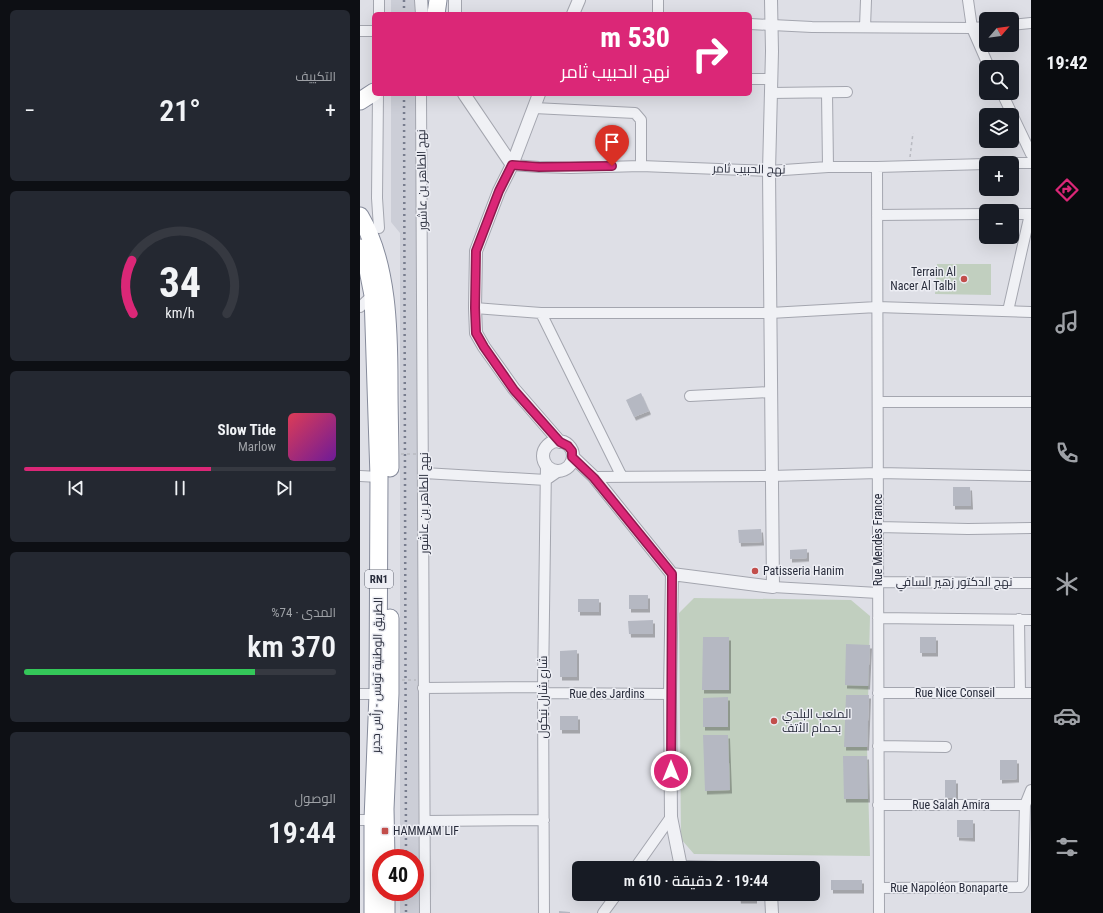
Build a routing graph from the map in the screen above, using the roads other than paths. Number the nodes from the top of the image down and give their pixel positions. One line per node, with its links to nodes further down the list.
1 (379, 0): 10 (street)
2 (421, 0): 11 (street)
3 (438, 0): 12 (highway)
4 (455, 0): 13 (street)
5 (579, 0): 14 (street)
6 (658, 0): 15 (street)
7 (771, 0): 19 (street)
8 (866, 0): 20 (street)
9 (968, 0): 21 (street)
10 (379, 12)
11 (422, 12)
12 (436, 12)
13 (454, 12)
14 (574, 12)
15 (658, 12)
16 (1031, 23): 18 (street)
17 (752, 24): 19 (street)
18 (1019, 24)
19 (770, 26): 20 (street); 27 (street)
20 (865, 27): 21 (street)
21 (972, 28): 22 (street); 25 (street)
22 (979, 28)
23 (360, 31): 24 (street)
24 (372, 31)
25 (986, 60)
26 (752, 79): 27 (street)
27 (771, 79): 30 (street)
28 (847, 92): 31 (street)
29 (372, 93): 37 (highway)
30 (771, 93): 31 (street); 47 (street)
31 (827, 93): 45 (street)
32 (378, 96): 53 (street)
33 (421, 96): 73 (street, نهج الطاهر بن عاشور)
34 (465, 96): 43 (street)
35 (538, 96): 38 (street)
36 (1005, 100): 39 (street)
37 (360, 101)
38 (534, 108): 43 (street); 44 (street)
39 (1031, 154)
40 (1031, 163): 42 (street)
41 (979, 164): 46 (street, نهج الحبيب ثامر)
42 (1019, 164)
43 (512, 165): 44 (street, نهج الحبيب ثامر); 58 (street)
44 (640, 166): 47 (street, نهج الحبيب ثامر)
45 (828, 167): 46 (street, نهج الحبيب ثامر); 47 (street, نهج الحبيب ثامر)
46 (877, 167): 51 (street, Rue Mendès France)
47 (769, 171): 62 (street)
48 (979, 214): 51 (street)
49 (1019, 214): 50 (street)
50 (1030, 214): 59 (street)
51 (877, 215): 57 (street, Rue Mendès France)
52 (360, 216): 98 (highway, الطريق الوطنية تونس - رأس جدير / RN1)
53 (379, 228)
54 (360, 248): 55 (highway, الطريق الوطنية تونس - رأس جدير / RN1)
55 (372, 295): 56 (street); 78 (highway, الطريق الوطنية تونس - رأس جدير / RN1)
56 (360, 307)
57 (877, 307): 59 (street); 62 (street); 65 (street, Rue Mendès France)
58 (475, 308): 61 (street); 67 (street)
59 (1008, 311): 60 (street)
60 (1031, 312)
61 (541, 313): 62 (street); 79 (street)
62 (770, 313): 63 (street)
63 (771, 392): 64 (street); 76 (street)
64 (690, 396)
65 (878, 402): 66 (street); 74 (street, Rue Mendès France)
66 (1031, 402)
67 (542, 420): 68 (street); 69 (street)
68 (560, 442): 69 (street); 70 (street)
69 (545, 449): 71 (street)
70 (572, 457): 72 (street); 80 (street)
71 (546, 464): 72 (street); 81 (street, شارع شارل نيكول)
72 (562, 470): 80 (street); 81 (street)
73 (424, 473): 81 (street); 92 (street, نهج الطاهر بن عاشور)
74 (878, 473): 76 (street); 77 (street); 82 (street, Rue Mendès France)
75 (360, 476): 78 (street)
76 (771, 476): 79 (street); 87 (street)
77 (1031, 476)
78 (379, 477): 98 (highway, الطريق الوطنية تونس - رأس جدير / RN1)
79 (622, 477): 80 (street)
80 (594, 478): 84 (street)
81 (546, 480): 93 (street, شارع شارل نيكول)
82 (878, 527): 83 (street); 85 (street, Rue Mendès France)
83 (1031, 528)
84 (672, 574): 87 (street); 99 (street)
85 (878, 582): 86 (street, نهج الدكتور زهير السافي); 88 (street, Rue Mendès France)
86 (1031, 583)
87 (773, 588): 88 (street)
88 (878, 593): 89 (street, Rue Mendès France)
89 (878, 618): 90 (street); 94 (street, Rue Mendès France)
90 (1019, 619): 91 (street); 95 (street)
91 (1031, 620)
92 (420, 684): 93 (street, Rue des Jardins); 108 (street, نهج الطاهر بن عاشور)
93 (543, 690): 99 (street, Rue des Jardins); 107 (street, شارع شارل نيكول)
94 (878, 693): 95 (street, Rue Nice Conseil); 100 (street, Rue Mendès France)
95 (1020, 693): 96 (street, Rue Nice Conseil)
96 (1031, 693)
97 (360, 694): 98 (street)
98 (384, 694): 106 (highway, الطريق الوطنية تونس - رأس جدير / RN1); 109 (highway, الطريق الوطنية تونس - رأس جدير / RN1)
99 (670, 694): 105 (street)
100 (878, 746): 101 (street); 103 (street, Rue Mendès France)
101 (946, 747)
102 (1031, 790): 104 (street)
103 (878, 804): 104 (street, Rue Salah Amira); 112 (street, Rue Mendès France)
104 (1025, 805): 112 (street, Rue Napoléon Bonaparte)
105 (671, 817): 110 (street); 111 (street)
106 (366, 820): 116 (highway, الطريق الوطنية تونس - رأس جدير / RN1)
107 (544, 820): 108 (street); 119 (street, شارع شارل نيكول)
108 (424, 821): 118 (street, نهج الطاهر بن عاشور)
109 (386, 849)
110 (640, 861)
111 (680, 861)
112 (878, 888): 122 (street, Rue Mendès France)
113 (386, 901): 117 (highway)
114 (612, 901): 120 (street)
115 (771, 901): 121 (street)
116 (373, 913)
117 (386, 913)
118 (425, 913)
119 (544, 913)
120 (603, 913)
121 (772, 913)
122 (879, 913)

